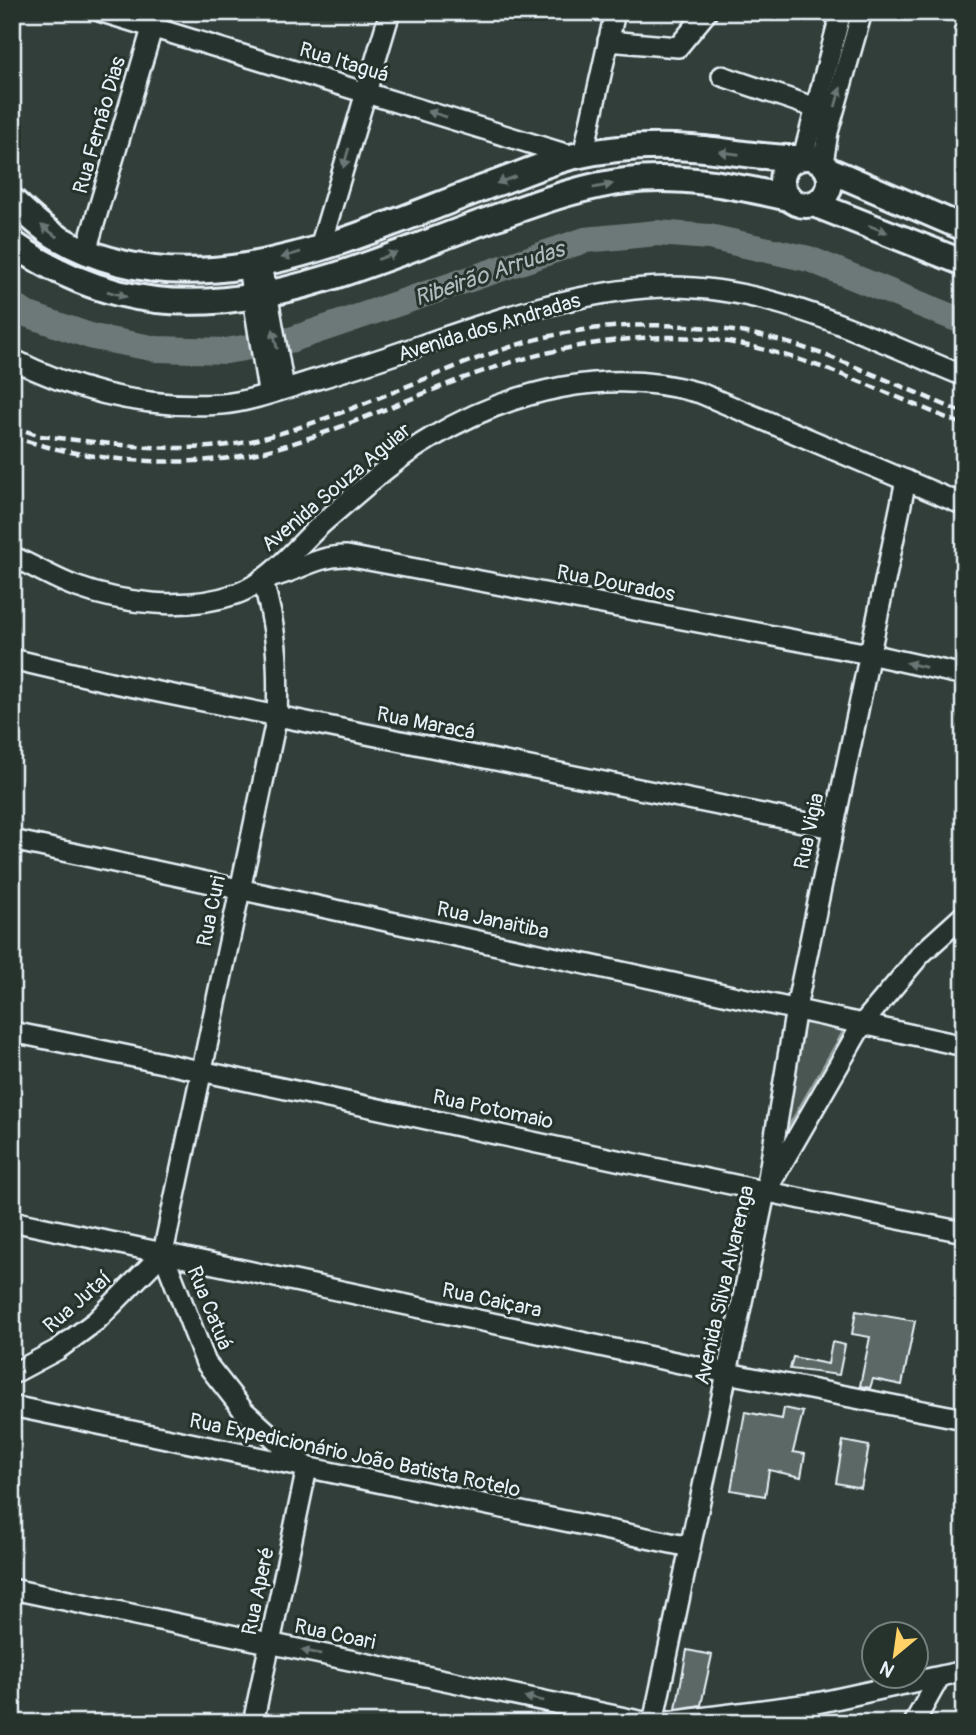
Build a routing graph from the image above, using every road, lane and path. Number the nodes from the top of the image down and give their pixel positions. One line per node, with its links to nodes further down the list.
1 (102, 12): 7 (street, Rua Itaguá)
2 (390, 12): 10 (street)
3 (615, 12): 8 (street)
4 (707, 12): 8 (street)
5 (841, 12): 11 (street)
6 (862, 12): 13 (street, one-way to 6)
7 (154, 20): 10 (street, Rua Itaguá); 20 (street, Rua Fernão Dias)
8 (608, 41): 12 (street)
9 (722, 76): 11 (street)
10 (366, 92): 12 (street, Rua Itaguá, one-way to 10); 19 (street, one-way to 19)
11 (816, 108): 13 (street)
12 (586, 151): 13 (main road, one-way to 12); 19 (main road, one-way to 19)
13 (813, 162): 14 (main road); 16 (main road); 17 (main road)
14 (789, 198): 16 (main road); 23 (main road, one-way to 14)
15 (12, 200): 20 (main road, one-way to 15)
16 (814, 204): 21 (main road, one-way to 21)
17 (964, 228)
18 (12, 243): 23 (main road, one-way to 23)
19 (320, 247): 22 (main road, one-way to 22)
20 (86, 251): 22 (main road)
21 (964, 262)
22 (255, 265): 23 (street)
23 (259, 301): 26 (street)
24 (12, 359): 26 (street, Avenida dos Andradas)
25 (964, 376): 26 (street, Avenida dos Andradas)
26 (275, 383)
27 (906, 480): 28 (street, Avenida Souza Aguiar); 30 (street, Avenida Souza Aguiar); 31 (street, Rua Vigia)
28 (964, 505)
29 (12, 556): 30 (street, Avenida Souza Aguiar)
30 (262, 579): 31 (street, Rua Dourados); 34 (street, Rua Curi)
31 (869, 654): 33 (street, Rua Dourados, one-way to 31); 35 (street, Rua Vigia)
32 (12, 659): 34 (street, Rua Maracá)
33 (964, 676)
34 (277, 716): 35 (street, Rua Maracá); 37 (street, Rua Curi)
35 (832, 828): 39 (street, Rua Vigia)
36 (12, 840): 37 (street, Rua Janaitiba)
37 (239, 890): 39 (street, Rua Janaitiba); 43 (street, Rua Curi)
38 (964, 915): 40 (street, Avenida Silva Alvarenga)
39 (796, 1008): 40 (street, Rua Janaitiba); 44 (street, Rua Vigia)
40 (863, 1023): 42 (street, Rua Janaitiba); 44 (street, Avenida Silva Alvarenga)
41 (12, 1032): 43 (street, Rua Potomaio)
42 (964, 1046)
43 (202, 1071): 44 (street, Rua Potomaio); 47 (street, Rua Curi)
44 (765, 1193): 46 (street, Rua Potomaio); 48 (street, Avenida Silva Alvarenga)
45 (12, 1221): 47 (street, Rua Caiçara)
46 (964, 1232)
47 (163, 1252): 48 (street, Rua Caiçara); 49 (street, Rua Jutaí); 52 (street, Rua Catuá)
48 (727, 1373): 51 (street, Rua Caiçara); 53 (street, Avenida Silva Alvarenga)
49 (12, 1374)
50 (12, 1406): 52 (street, Rua Expedicionário João Batista Rotelo)
51 (964, 1419)
52 (307, 1468): 53 (street, Rua Expedicionário João Batista Rotelo); 55 (street, Rua Aperé)
53 (690, 1547): 59 (street, Avenida Silva Alvarenga)
54 (12, 1589): 55 (street, Rua Coari)
55 (271, 1643): 58 (street, Rua Aperé); 59 (street, Rua Coari, one-way to 55)
56 (964, 1671): 57 (street)
57 (939, 1678): 60 (street); 61 (street)
58 (253, 1723)
59 (651, 1723)
60 (660, 1723)
61 (914, 1723)

